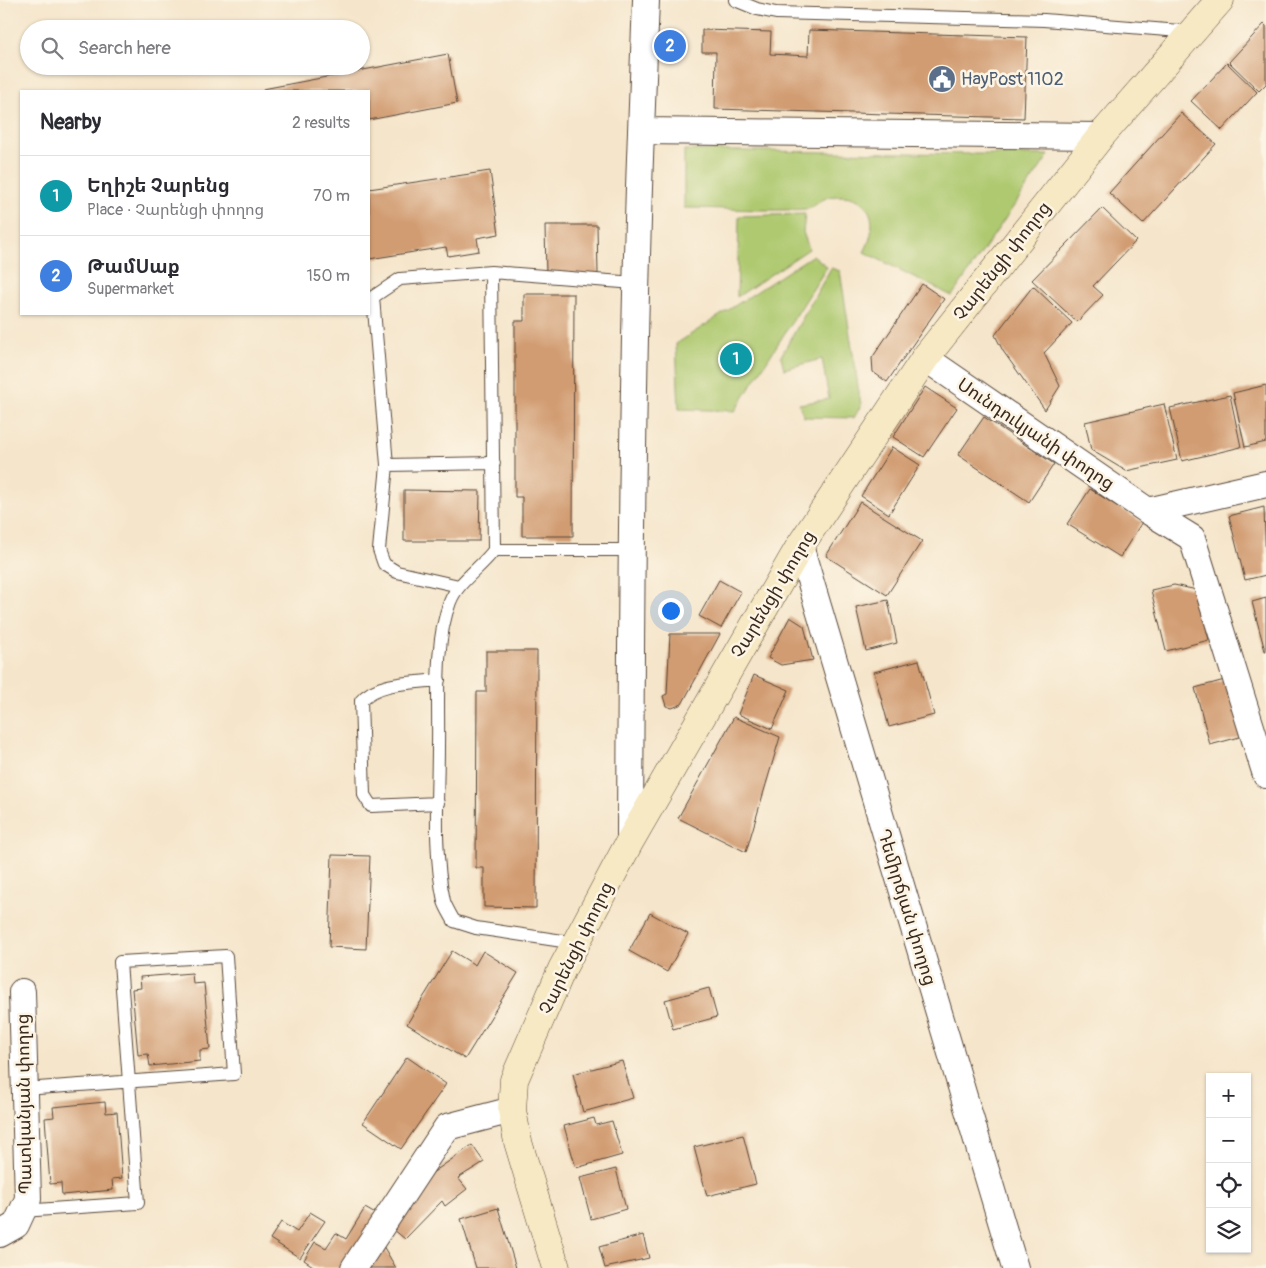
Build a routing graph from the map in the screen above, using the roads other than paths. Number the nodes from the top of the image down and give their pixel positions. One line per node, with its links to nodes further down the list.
1 (646, 0): 5 (street)
2 (735, 0): 4 (lane)
3 (1220, 0): 4 (main road, Չարենցի փողոց)
4 (1192, 32): 6 (main road, Չարենցի փողոց)
5 (641, 131): 6 (street); 8 (street)
6 (1101, 136): 9 (main road, Չարենցի փողոց)
7 (490, 272): 8 (lane); 10 (lane); 11 (lane)
8 (635, 284): 16 (street)
9 (925, 358): 13 (street, Սունդուկյանի փողոց); 14 (main road, Չարենցի փողոց)
10 (494, 463): 11 (lane); 15 (lane)
11 (387, 465): 17 (lane)
12 (1266, 484): 13 (street)
13 (1148, 511): 19 (street, Սունդուկյանի փողոց)
14 (800, 546): 21 (main road, Չարենցի փողոց); 31 (street, Դեմիրճյան փողոց)
15 (494, 550): 16 (lane); 17 (lane)
16 (631, 550): 21 (street)
17 (459, 586): 18 (lane)
18 (439, 680): 20 (lane); 20 (lane)
19 (1266, 775)
20 (438, 803): 22 (lane)
21 (630, 841): 22 (main road, Չարենցի փողոց)
22 (576, 944): 26 (main road, Չարենցի փողոց)
23 (22, 992): 25 (street, Պատկանյան փողոց)
24 (128, 1080): 24 (lane); 25 (lane); 27 (lane)
25 (24, 1088): 27 (street, Պատկանյան փողոց)
26 (512, 1110): 29 (street); 30 (main road, Չարենցի փողոց)
27 (22, 1211): 28 (street, Պատկանյան փողոց)
28 (0, 1234)
29 (354, 1268)
30 (556, 1268)
31 (1015, 1268)

